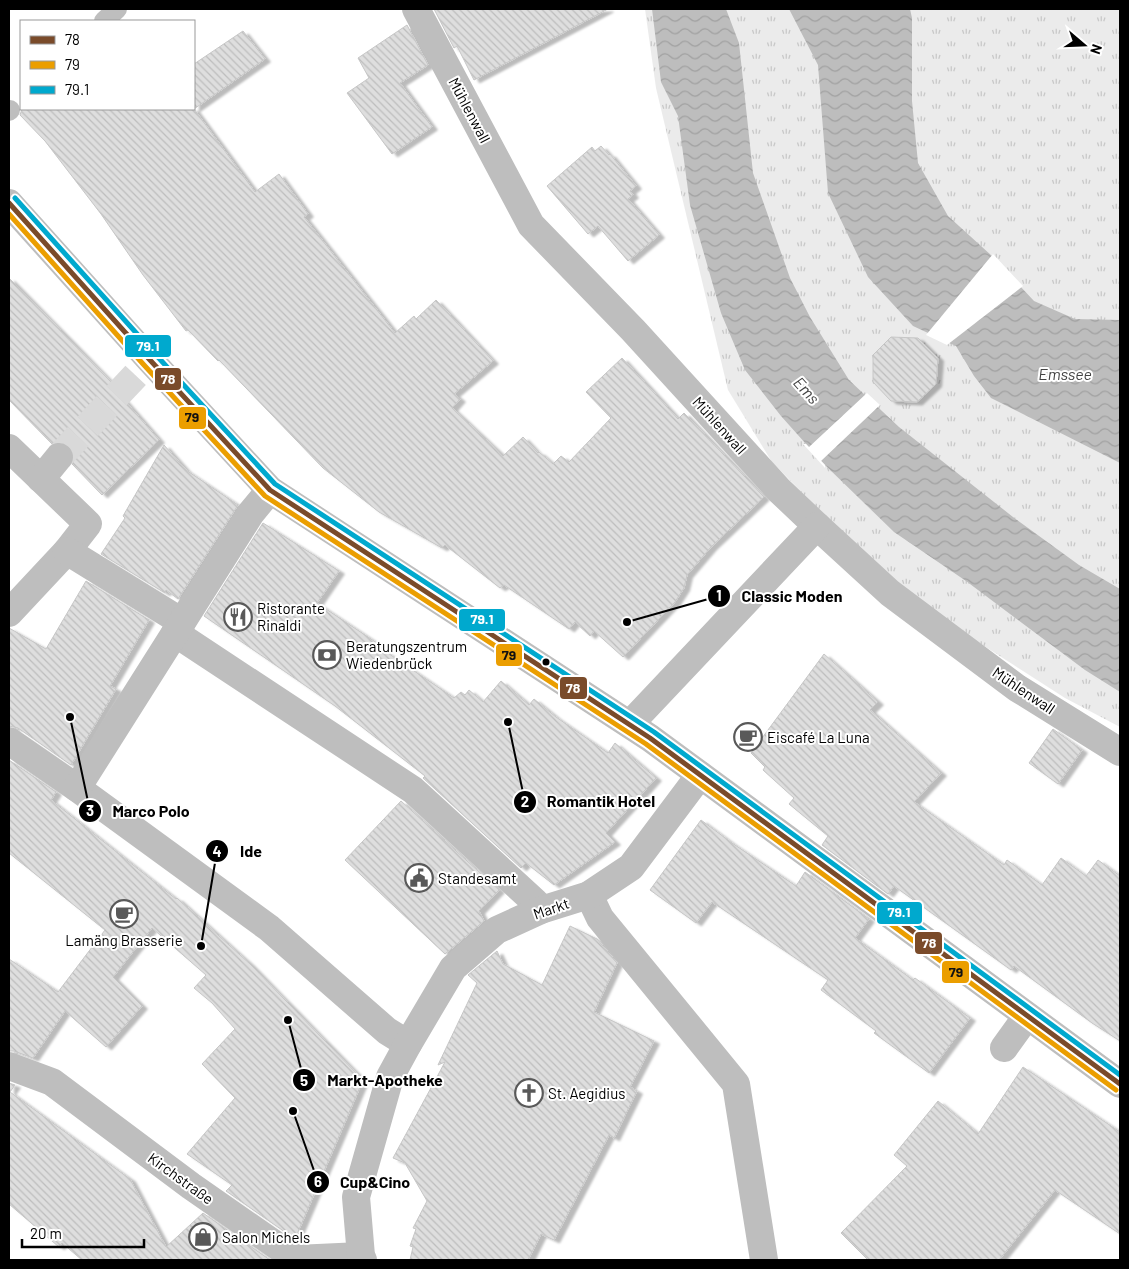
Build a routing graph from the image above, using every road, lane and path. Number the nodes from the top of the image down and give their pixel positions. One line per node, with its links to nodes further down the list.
1 (118, 9): 3 (lane)
2 (416, 9): 9 (street, Mühlenwall)
3 (105, 20)
4 (9, 203): 8 (street)
5 (9, 448): 7 (street)
6 (59, 457): 7 (street)
7 (41, 479): 10 (street)
8 (270, 490): 12 (street); 13 (street)
9 (817, 526): 13 (street); 15 (street, Mühlenwall)
10 (66, 551): 11 (street); 12 (street)
11 (9, 614)
12 (179, 628): 17 (street); 19 (street)
13 (630, 724): 16 (street)
14 (9, 741): 17 (street)
15 (1120, 752)
16 (700, 775): 18 (street, Markt); 20 (street)
17 (76, 788): 21 (street)
18 (590, 895): 19 (street, Markt); 26 (street)
19 (541, 910): 21 (street, Markt)
20 (1027, 1016): 22 (street); 24 (street)
21 (408, 1044): 25 (street, Markt)
22 (1004, 1048)
23 (9, 1066): 25 (street, Kirchstraße)
24 (1120, 1084)
25 (362, 1258)
26 (764, 1260)

